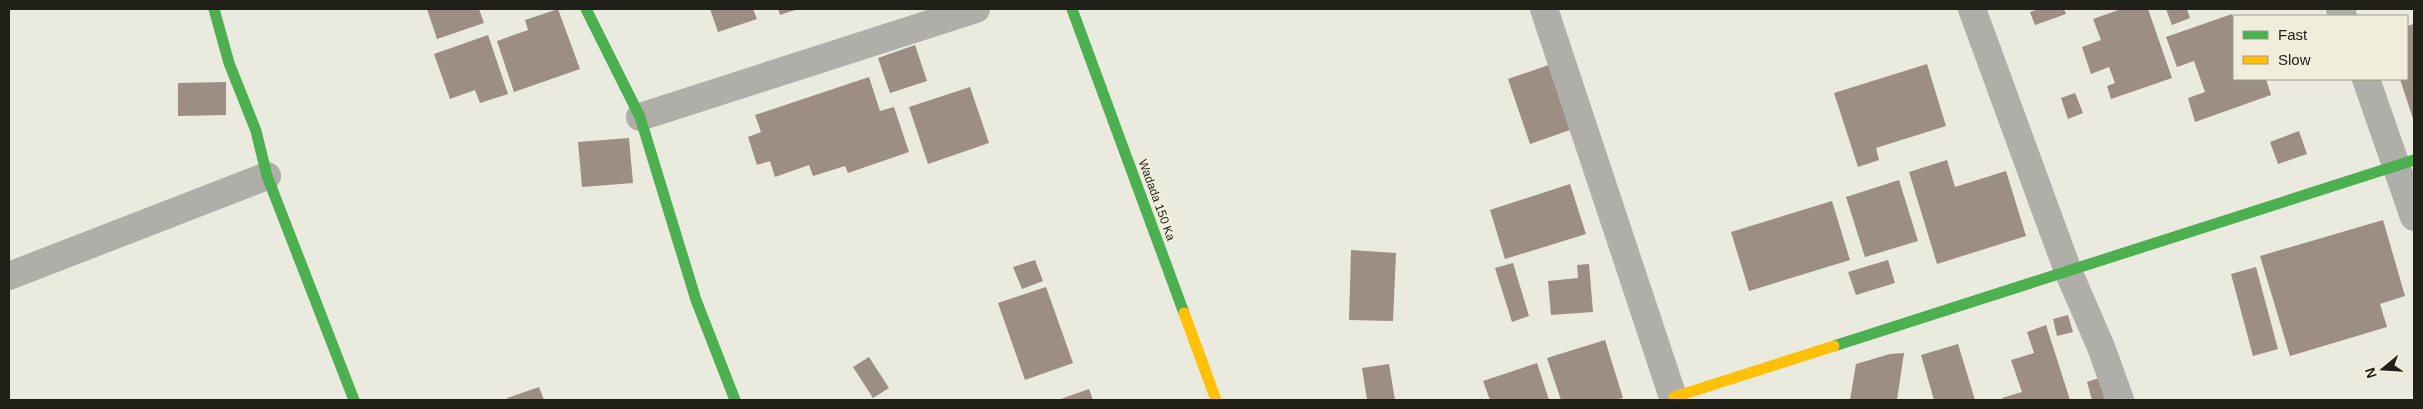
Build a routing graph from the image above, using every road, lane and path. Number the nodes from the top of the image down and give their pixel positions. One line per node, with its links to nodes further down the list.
1 (214, 9): 10 (street)
2 (586, 9): 8 (street)
3 (976, 9): 8 (street)
4 (1072, 9): 17 (street, Wadada 150 Ka)
5 (1544, 9): 14 (street)
6 (1972, 9): 12 (street)
7 (2366, 80): 9 (street)
8 (640, 117): 16 (street)
9 (2406, 162): 11 (street); 12 (street)
10 (267, 176): 13 (street); 15 (street)
11 (2414, 217)
12 (2068, 271): 14 (street); 18 (street)
13 (9, 276)
14 (1674, 398)
15 (354, 400)
16 (735, 400)
17 (1216, 400)
18 (2120, 400)

